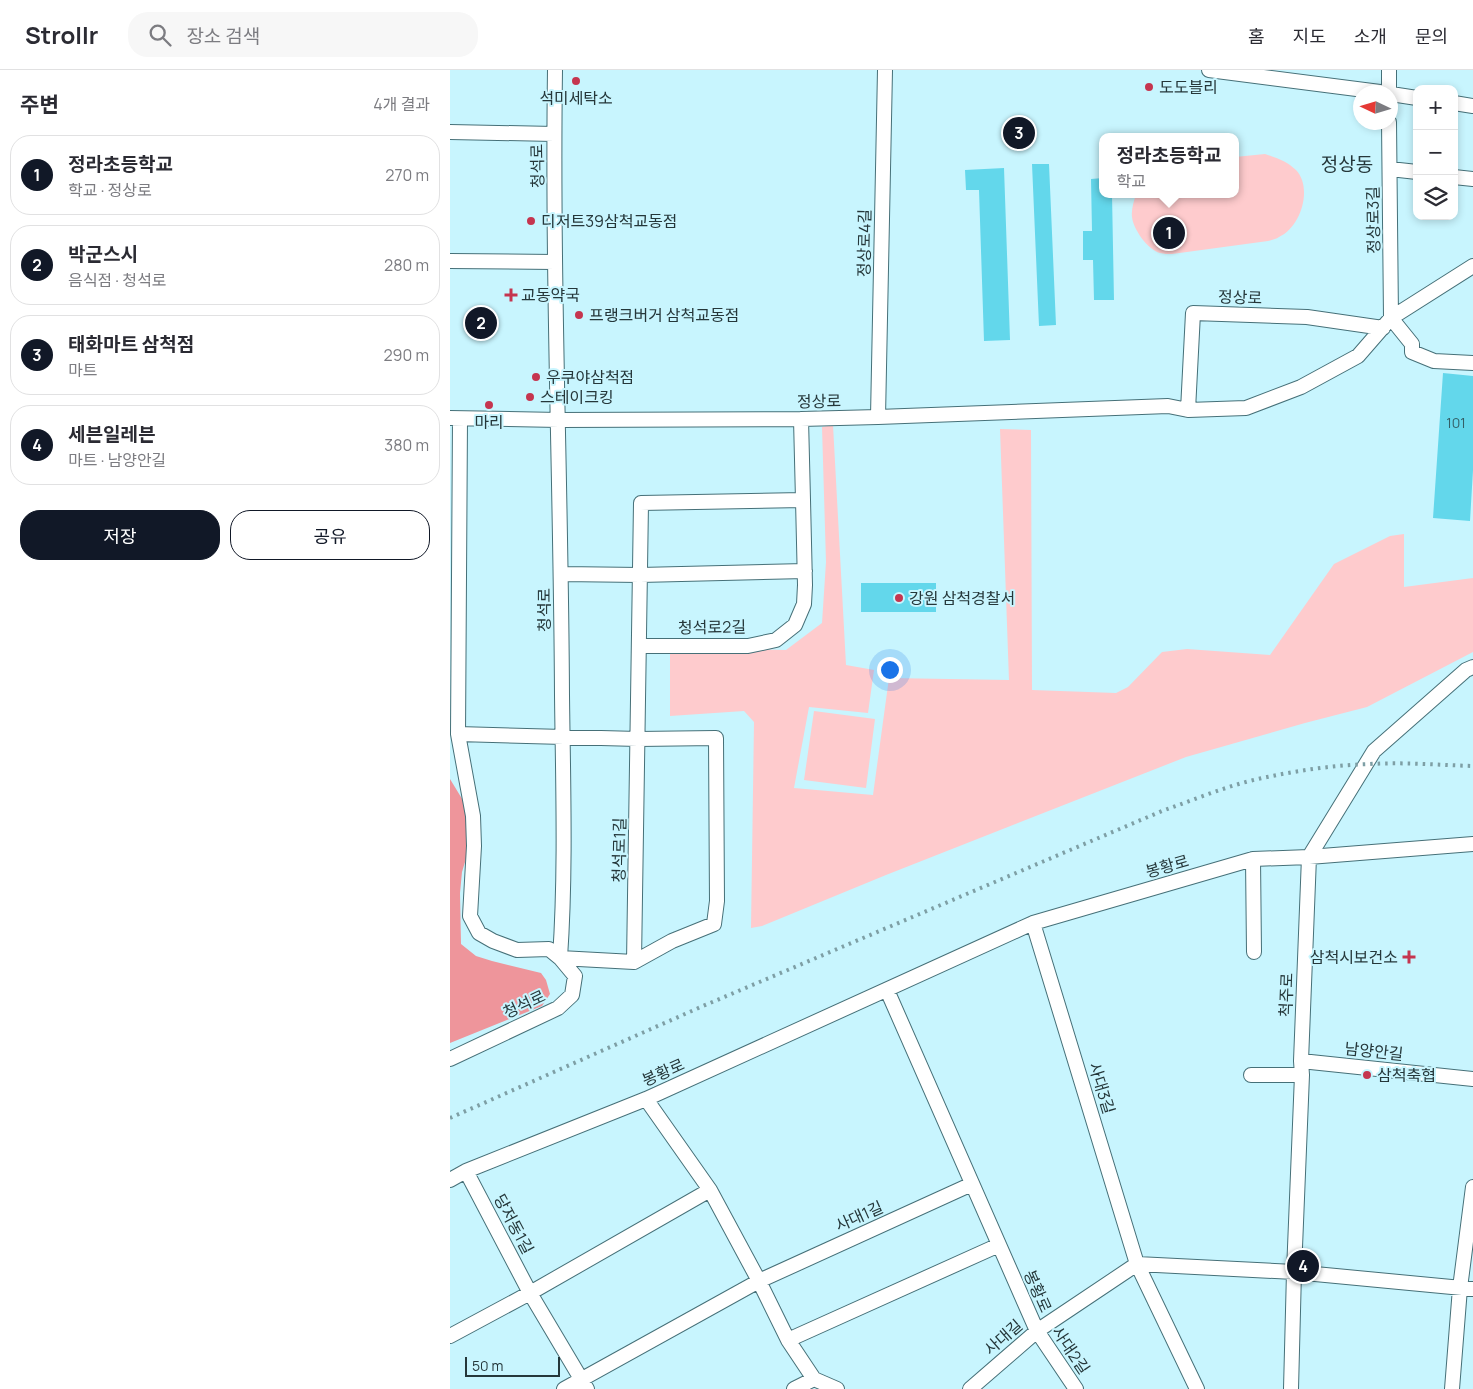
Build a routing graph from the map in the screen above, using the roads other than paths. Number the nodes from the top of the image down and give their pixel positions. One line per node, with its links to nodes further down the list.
1 (555, 70): 14 (street, 청석로)
2 (885, 70): 25 (street, 정상로4길)
3 (1209, 70): 5 (street)
4 (1389, 70): 6 (street)
5 (1317, 77): 7 (street)
6 (1390, 85)
7 (1353, 86)
8 (1398, 94): 9 (street)
9 (1413, 97)
10 (1458, 104): 11 (street)
11 (1473, 106)
12 (1389, 130): 15 (street, 정상로3길)
13 (450, 132): 14 (street)
14 (554, 134): 20 (street, 청석로)
15 (1390, 169): 16 (street); 22 (street, 정상로3길)
16 (1413, 172)
17 (1458, 177): 18 (street)
18 (1473, 179)
19 (450, 261): 20 (street)
20 (555, 262): 28 (street, 청석로)
21 (1473, 266): 22 (street, 정상로)
22 (1387, 323): 23 (street); 24 (street, 정상로); 24 (street, 정상로)
23 (1473, 363)
24 (1188, 410): 25 (street, 정상로)
25 (878, 417): 27 (street, 정상로)
26 (455, 419): 28 (street, 정상로); 35 (street)
27 (801, 419): 28 (street, 정상로); 29 (street, 청석로2길)
28 (559, 420): 31 (street, 청석로)
29 (803, 500): 30 (street, 청석로2길); 32 (street)
30 (805, 571): 32 (street); 33 (street, 청석로2길)
31 (562, 574): 32 (street); 36 (street, 청석로)
32 (640, 574): 33 (street)
33 (639, 646): 37 (street, 청석로1길)
34 (1473, 667): 39 (street, 척주로)
35 (458, 734): 36 (street); 43 (street)
36 (563, 737): 37 (street); 43 (street, 청석로)
37 (638, 738): 44 (street, 청석로1길); 44 (street)
38 (1473, 844): 39 (street, 봉황로)
39 (1309, 857): 40 (street, 봉황로); 47 (street, 척주로)
40 (1253, 859): 41 (street, 봉황로); 42 (street)
41 (1032, 923): 45 (street, 봉황로); 57 (street, 사대3길)
42 (1254, 952)
43 (560, 958): 44 (street); 46 (street, 청석로)
44 (634, 962)
45 (887, 990): 50 (street, 봉황로); 53 (street, 봉황로)
46 (450, 1059)
47 (1302, 1068): 48 (street, 남양안길); 49 (street, 남양안길); 58 (street, 척주로)
48 (1251, 1075)
49 (1473, 1079)
50 (646, 1099): 51 (street, 봉황로); 55 (street)
51 (466, 1171): 52 (street, 봉황로); 61 (street, 당저동1길)
52 (450, 1180)
53 (972, 1184): 56 (street, 봉황로); 59 (street, 사대1길)
54 (1473, 1187): 60 (street)
55 (710, 1190): 59 (street); 61 (street)
56 (999, 1245): 62 (street, 봉황로); 64 (street)
57 (1137, 1264): 58 (street); 62 (street, 사대길); 72 (street)
58 (1294, 1272): 60 (street); 73 (street, 척주로)
59 (759, 1281): 64 (street); 66 (street, 사대1길)
60 (1466, 1289): 74 (street)
61 (530, 1293): 63 (street); 66 (street, 당저동1길)
62 (1037, 1331): 70 (street, 사대길); 71 (street, 사대2길)
63 (450, 1336)
64 (788, 1340): 65 (street)
65 (814, 1379): 68 (street); 69 (street)
66 (584, 1384): 67 (street)
67 (564, 1389)
68 (794, 1389)
69 (837, 1389)
70 (970, 1389)
71 (1076, 1389)
72 (1197, 1389)
73 (1291, 1389)
74 (1452, 1389)

